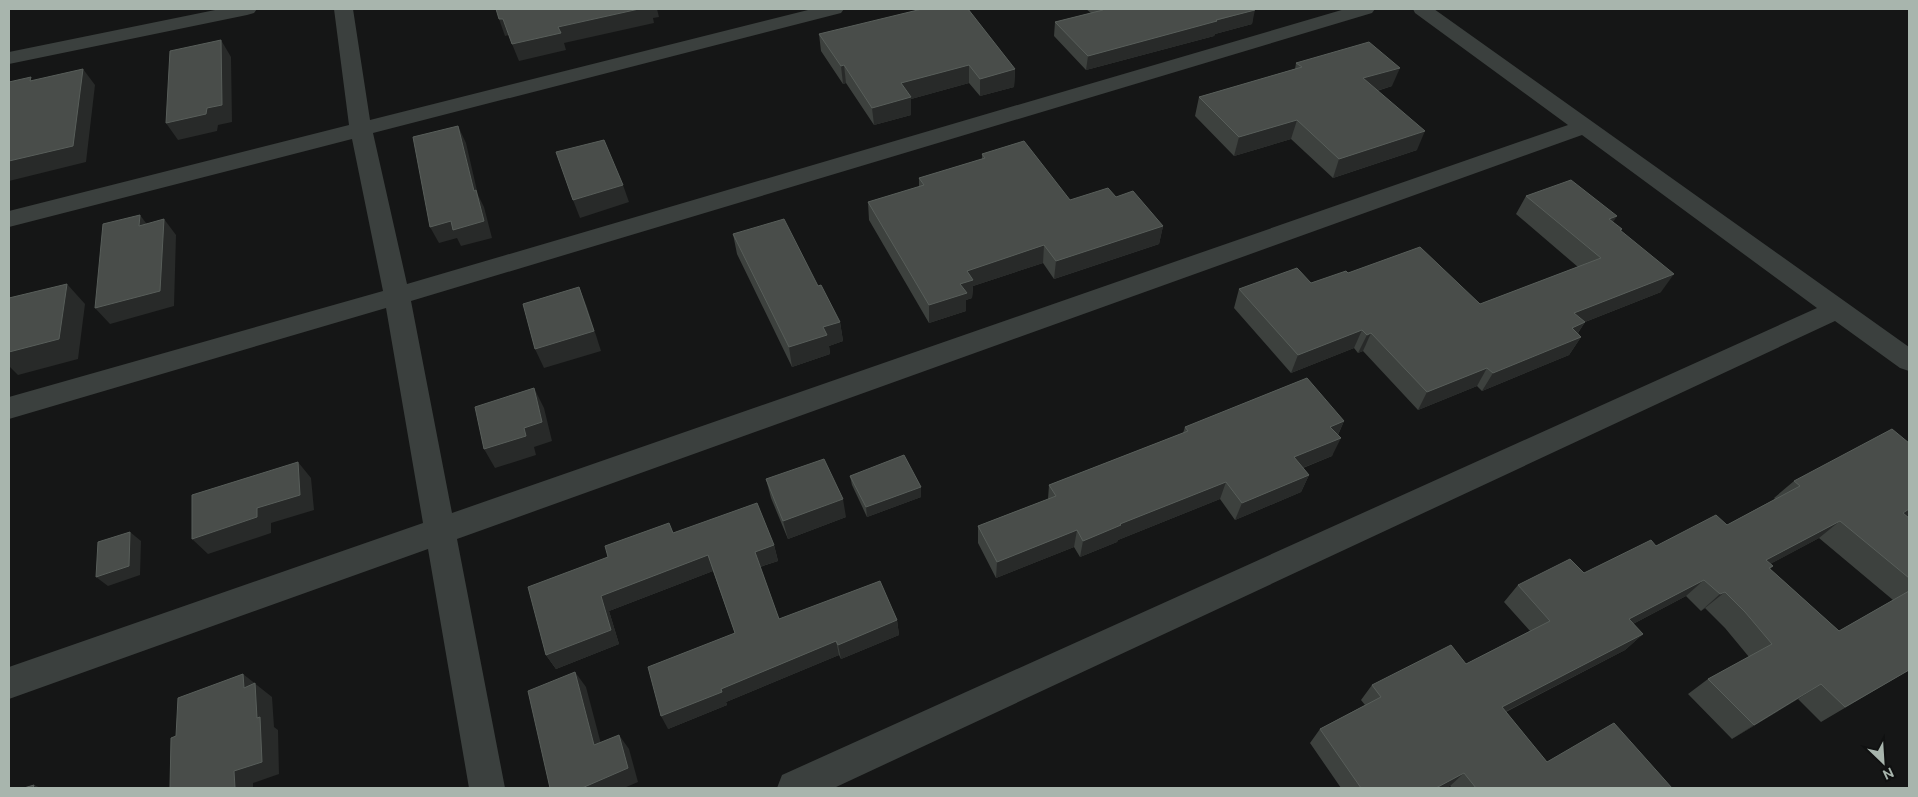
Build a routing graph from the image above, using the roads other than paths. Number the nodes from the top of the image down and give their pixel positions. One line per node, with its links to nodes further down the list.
1 (247, 9): 6 (street)
2 (343, 9): 8 (street)
3 (834, 9): 8 (street)
4 (1365, 9): 10 (street)
5 (1422, 9): 7 (street)
6 (9, 58)
7 (1585, 126): 11 (street); 14 (street)
8 (361, 130): 9 (street); 10 (street)
9 (9, 219)
10 (397, 296): 13 (street); 14 (street)
11 (1838, 309): 12 (street); 17 (street)
12 (1909, 361)
13 (9, 408)
14 (440, 530): 15 (street); 16 (street)
15 (9, 683)
16 (487, 788)
17 (795, 788)

